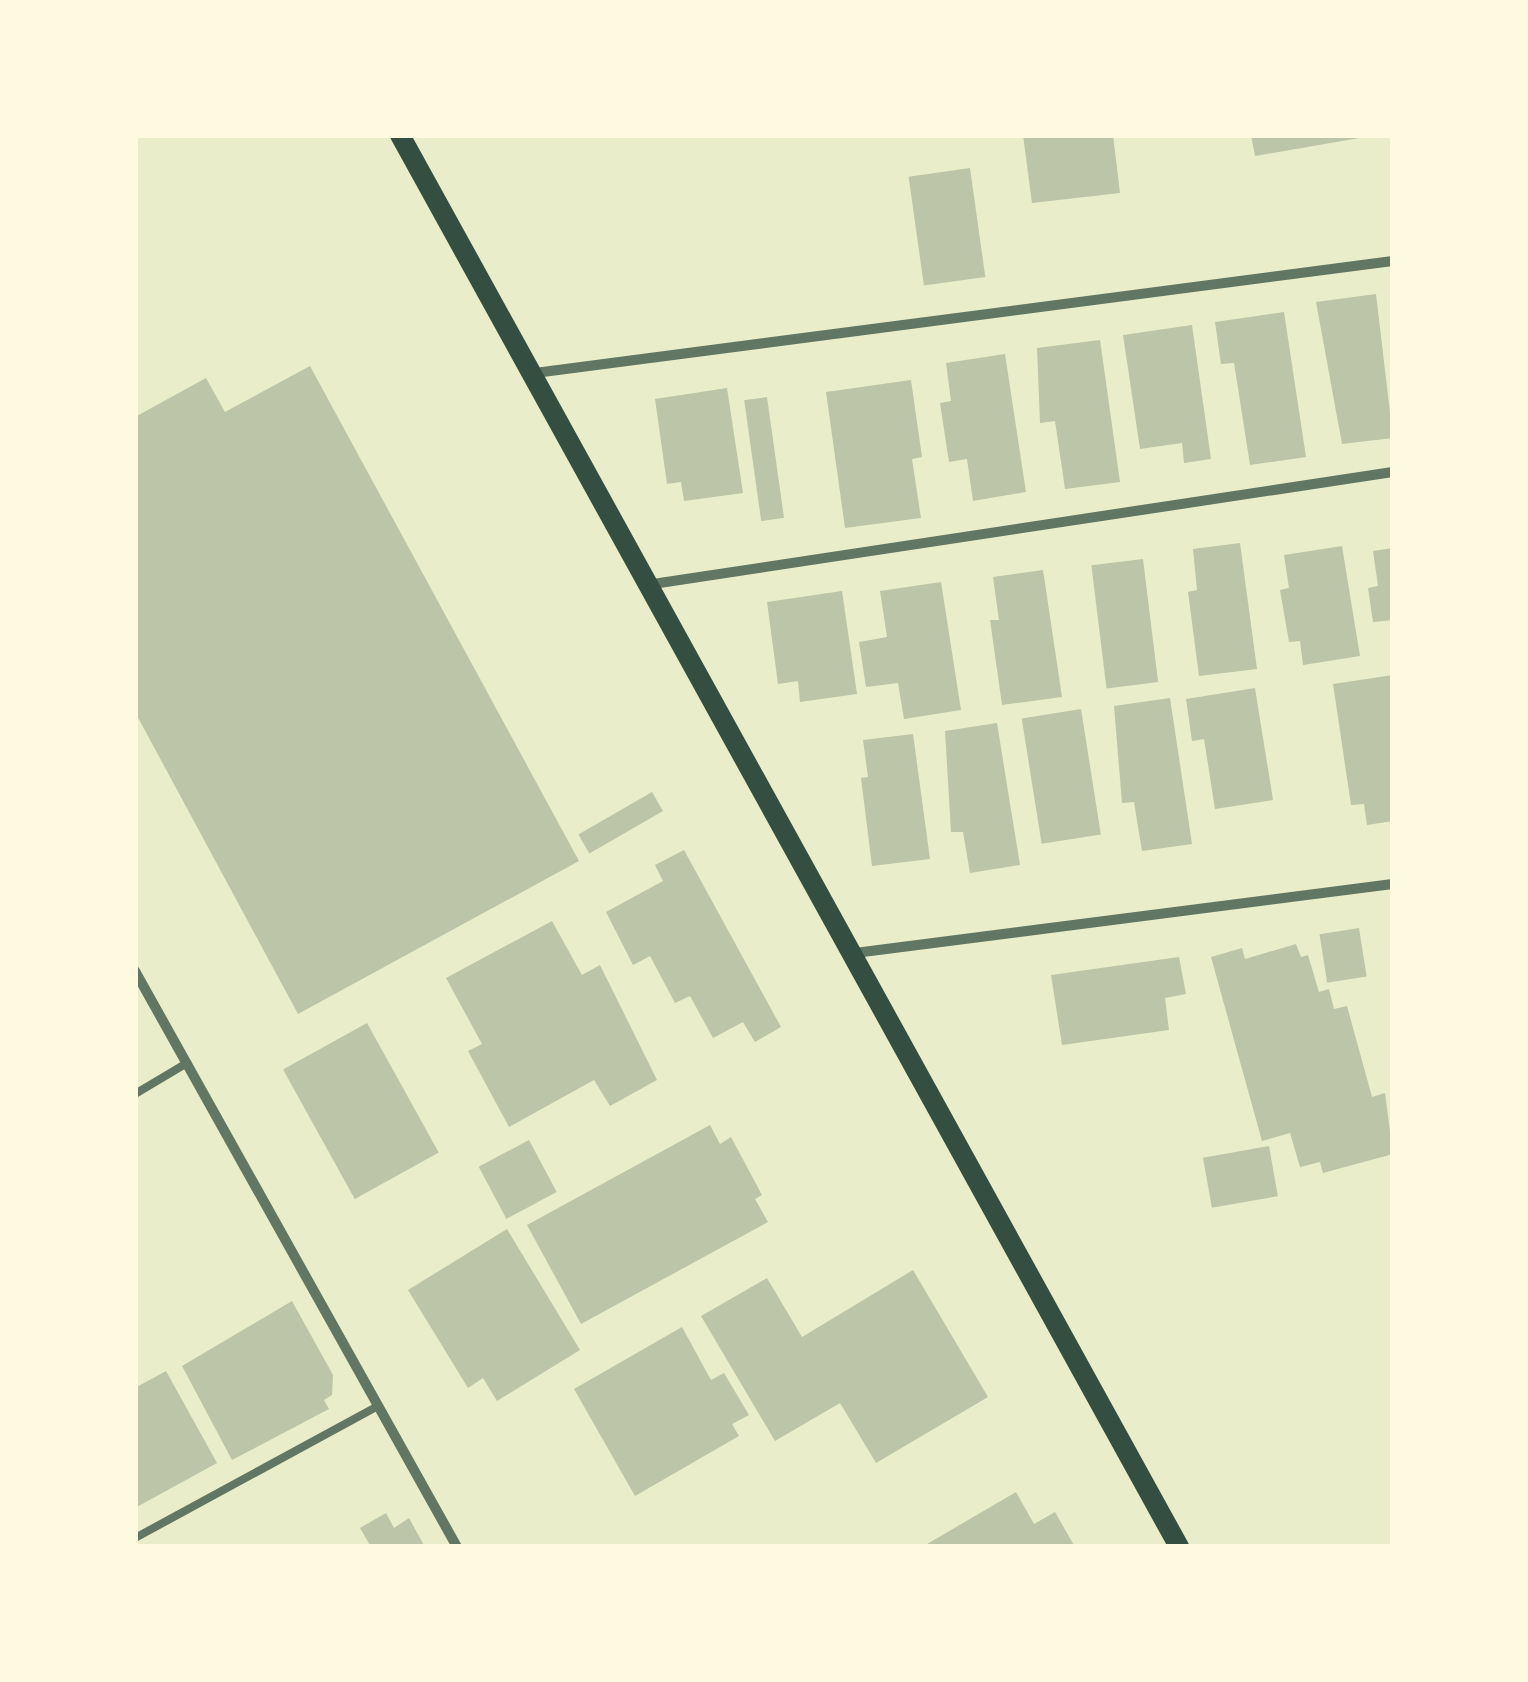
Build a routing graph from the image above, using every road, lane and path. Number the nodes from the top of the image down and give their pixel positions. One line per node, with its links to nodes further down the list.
1 (400, 135): 3 (main road)
2 (1393, 260): 3 (street)
3 (535, 373): 5 (main road)
4 (1393, 472): 5 (street)
5 (653, 584): 7 (main road)
6 (1393, 884): 7 (street)
7 (855, 953): 14 (main road)
8 (135, 971): 9 (street)
9 (186, 1063): 10 (lane); 11 (street)
10 (135, 1094)
11 (378, 1406): 12 (lane); 13 (street)
12 (135, 1538)
13 (457, 1547)
14 (1179, 1547)

